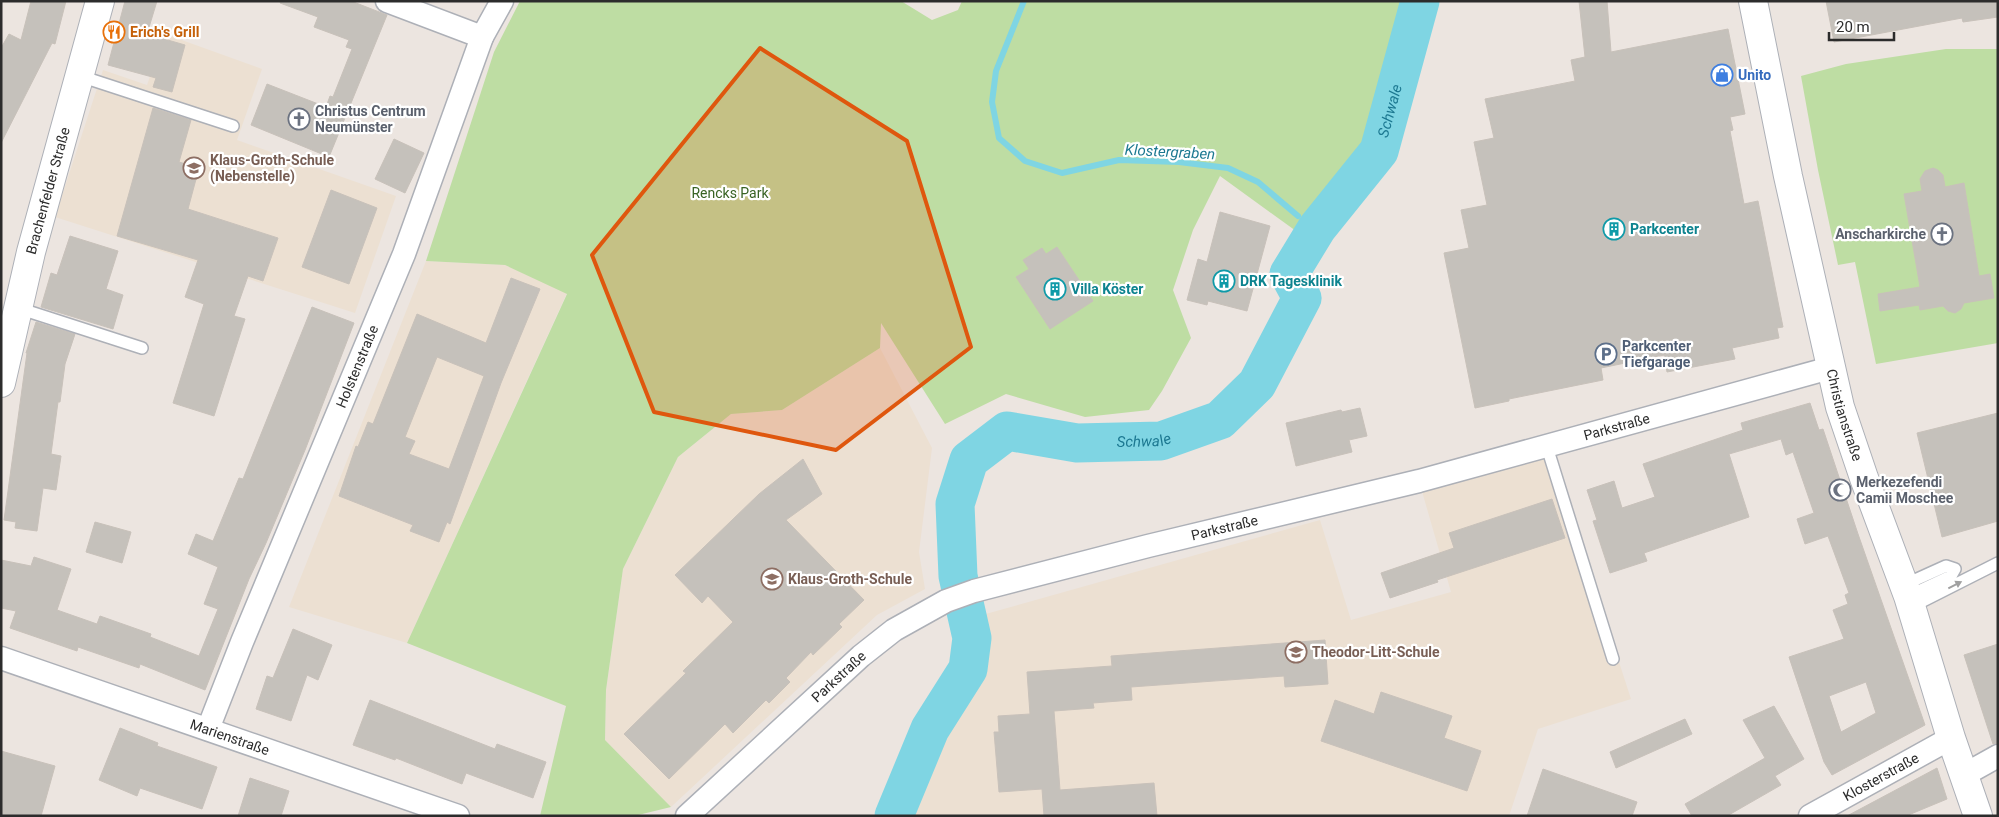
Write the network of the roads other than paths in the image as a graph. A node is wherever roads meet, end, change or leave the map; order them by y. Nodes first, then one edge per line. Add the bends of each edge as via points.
1 (100, 1) edge
2 (387, 1) edge
3 (502, 1) edge
4 (1753, 1) edge
5 (482, 37) junction
6 (80, 76) junction
7 (233, 126) dead end
8 (18, 308) junction
9 (142, 348) dead end
10 (1830, 368) junction
11 (1, 383) edge
12 (1547, 447) junction
13 (1998, 563) edge
14 (1908, 596) junction
15 (1, 658) edge
16 (1613, 660) dead end
17 (208, 729) junction
18 (1952, 738) junction
19 (1998, 756) edge
20 (1964, 775) junction
21 (458, 816) edge
22 (687, 816) edge
23 (1810, 816) edge
24 (1978, 816) edge

1 - 6 street, Brachenfelder Straße
2 - 5 street
3 - 5 street, Holstenstraße
4 - 10 street, Christianstraße
5 - 17 street, Holstenstraße via 404,254
6 - 7 lane
6 - 8 street, Brachenfelder Straße
8 - 9 lane
8 - 11 street, Brachenfelder Straße
10 - 12 street, Parkstraße
10 - 14 street, Christianstraße via 1864,478
12 - 16 lane
12 - 22 street, Parkstraße via 1157,543 946,601 894,630 861,656
14 -> 13 lane
14 - 18 street, Christianstraße
15 - 17 street, Marienstraße
17 - 21 street, Marienstraße
18 - 20 street, Christianstraße
18 - 23 street, Klosterstraße
19 - 20 street
20 - 24 street, Christianstraße

